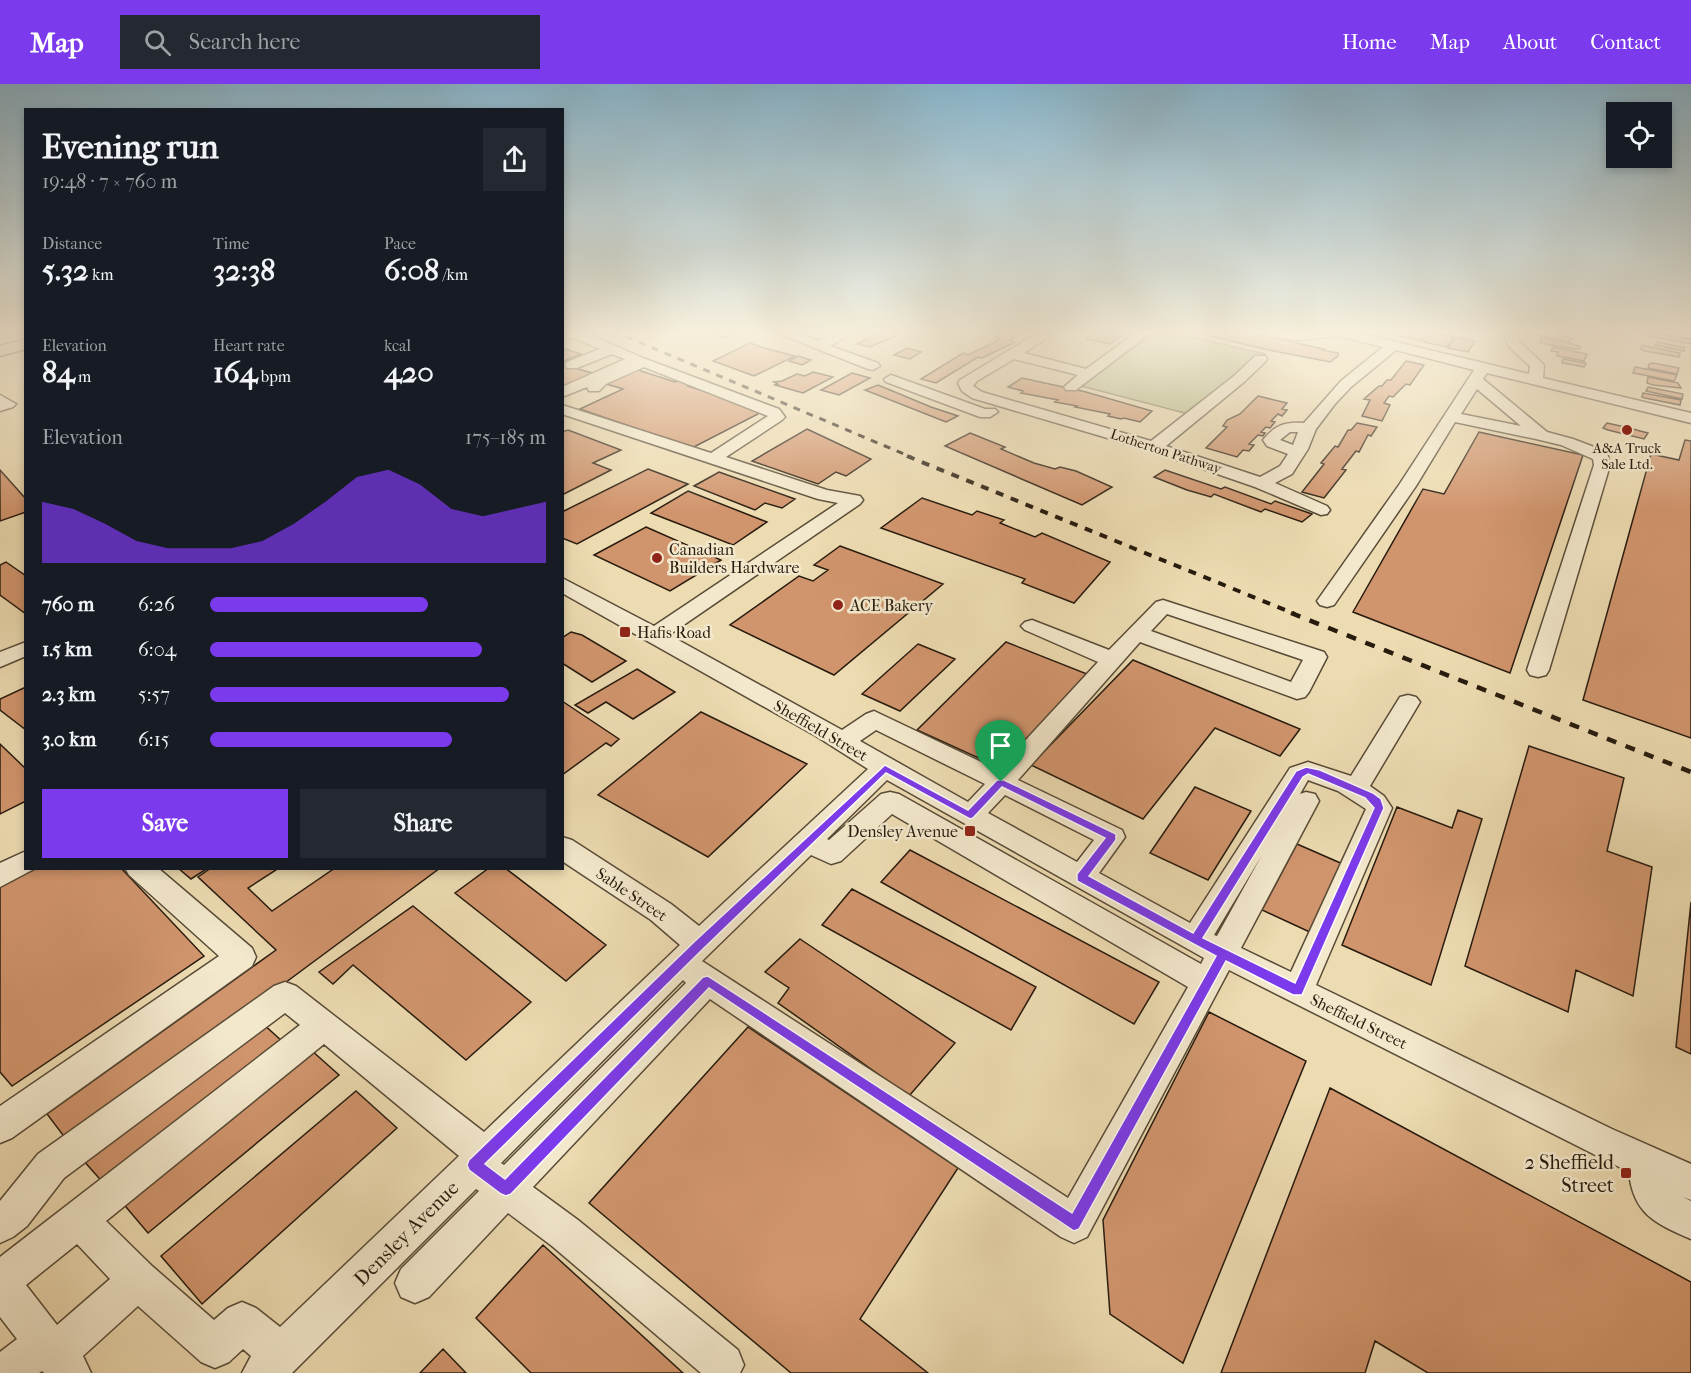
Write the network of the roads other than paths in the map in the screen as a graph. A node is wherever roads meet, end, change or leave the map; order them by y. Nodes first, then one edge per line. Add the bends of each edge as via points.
1 (720, 391) edge
2 (925, 391) edge
3 (951, 391) edge
4 (971, 391) edge
5 (1225, 391) edge
6 (1340, 391) edge
7 (1468, 391) edge
8 (1496, 391) edge
9 (1581, 391) edge
10 (941, 397) junction
11 (0, 399) edge
12 (1007, 404) junction
13 (0, 406) edge
14 (564, 410) edge
15 (1452, 417) junction
16 (1691, 418) edge
17 (1308, 429) junction
18 (1541, 435) junction
19 (1154, 447) junction
20 (1298, 452) junction
21 (713, 459) junction
22 (1261, 483) junction
23 (1321, 510) dead end
24 (564, 585) edge
25 (1327, 602) dead end
26 (1032, 626) dead end
27 (1136, 633) junction
28 (655, 635) junction
29 (24, 649) edge
30 (1111, 659) junction
31 (0, 660) edge
32 (1538, 670) dead end
33 (1408, 702) dead end
34 (843, 742) junction
35 (885, 768) junction
36 (1001, 782) junction
37 (1356, 789) junction
38 (1306, 801) dead end
39 (970, 816) junction
40 (808, 841) junction
41 (564, 848) edge
42 (24, 862) edge
43 (141, 870) edge
44 (0, 876) edge
45 (1081, 878) junction
46 (1201, 942) junction
47 (1166, 960) junction
48 (696, 963) junction
49 (1208, 983) junction
50 (1298, 991) junction
51 (324, 1025) junction
52 (0, 1126) edge
53 (480, 1160) junction
54 (1647, 1162) junction
55 (1691, 1182) edge
56 (506, 1189) junction
57 (78, 1219) junction
58 (1691, 1220) edge
59 (0, 1224) edge
60 (1, 1278) edge
61 (138, 1280) junction
62 (415, 1282) dead end
63 (56, 1356) edge
64 (273, 1364) edge
65 (723, 1365) dead end
66 (7, 1373) edge

1 - 21 street via 774,412 777,417
2 - 10 street
3 - 10 street
4 - 12 street, Lotherton Pathway
5 - 19 street
6 - 17 street
7 - 15 street
8 - 18 street
9 - 16 street
10 - 12 street via 985,414
11 - 13 street via 8,404
12 - 19 street, Lotherton Pathway
14 - 21 street
15 - 18 street
15 - 25 street
17 - 20 street
17 - 20 street via 1287,427 1271,440
18 - 32 street via 1590,450 1601,456 1602,465
19 - 22 street, Lotherton Pathway
20 - 22 street via 1286,470
21 - 28 street via 824,495 854,500
22 - 23 street, Lotherton Pathway
24 - 28 street, Sheffield Street
26 - 30 street
27 - 27 street via 1163,606 1316,657 1297,692
27 - 30 street
28 - 34 street, Sheffield Street
29 - 31 street
30 - 36 street
33 - 37 street
34 - 35 street, Sheffield Street
34 - 36 street via 874,719
35 - 39 street, Sheffield Street
35 - 40 street, Densley Avenue
36 - 39 street
36 - 45 street via 1112,837
37 - 46 street via 1317,772 1299,774
37 - 50 street via 1369,795 1379,808
38 - 46 street
39 - 45 street, Sheffield Street
40 - 47 street via 831,854 890,801
40 - 48 street, Densley Avenue
41 - 48 street, Sable Street via 661,912
42 - 44 street
43 - 52 street via 241,957
45 - 46 street, Sheffield Street
46 - 47 street
46 - 49 street
46 - 50 street, Sheffield Street
47 - 49 street
48 - 49 street, Sable Street via 1074,1224
48 - 53 street, Densley Avenue
48 - 56 street
50 - 54 street, Sheffield Street
51 - 53 street
51 - 57 street
51 - 59 street via 285,994 51,1166 14,1213
53 - 56 street
53 - 64 street, Densley Avenue
54 - 55 street, Sheffield Street
54 - 58 street via 1651,1193 1659,1204
56 - 62 street
56 - 65 street
57 - 60 street
57 - 61 street
60 - 63 street via 15,1305
61 - 63 street
61 - 64 street via 215,1348 242,1322
63 - 66 street

